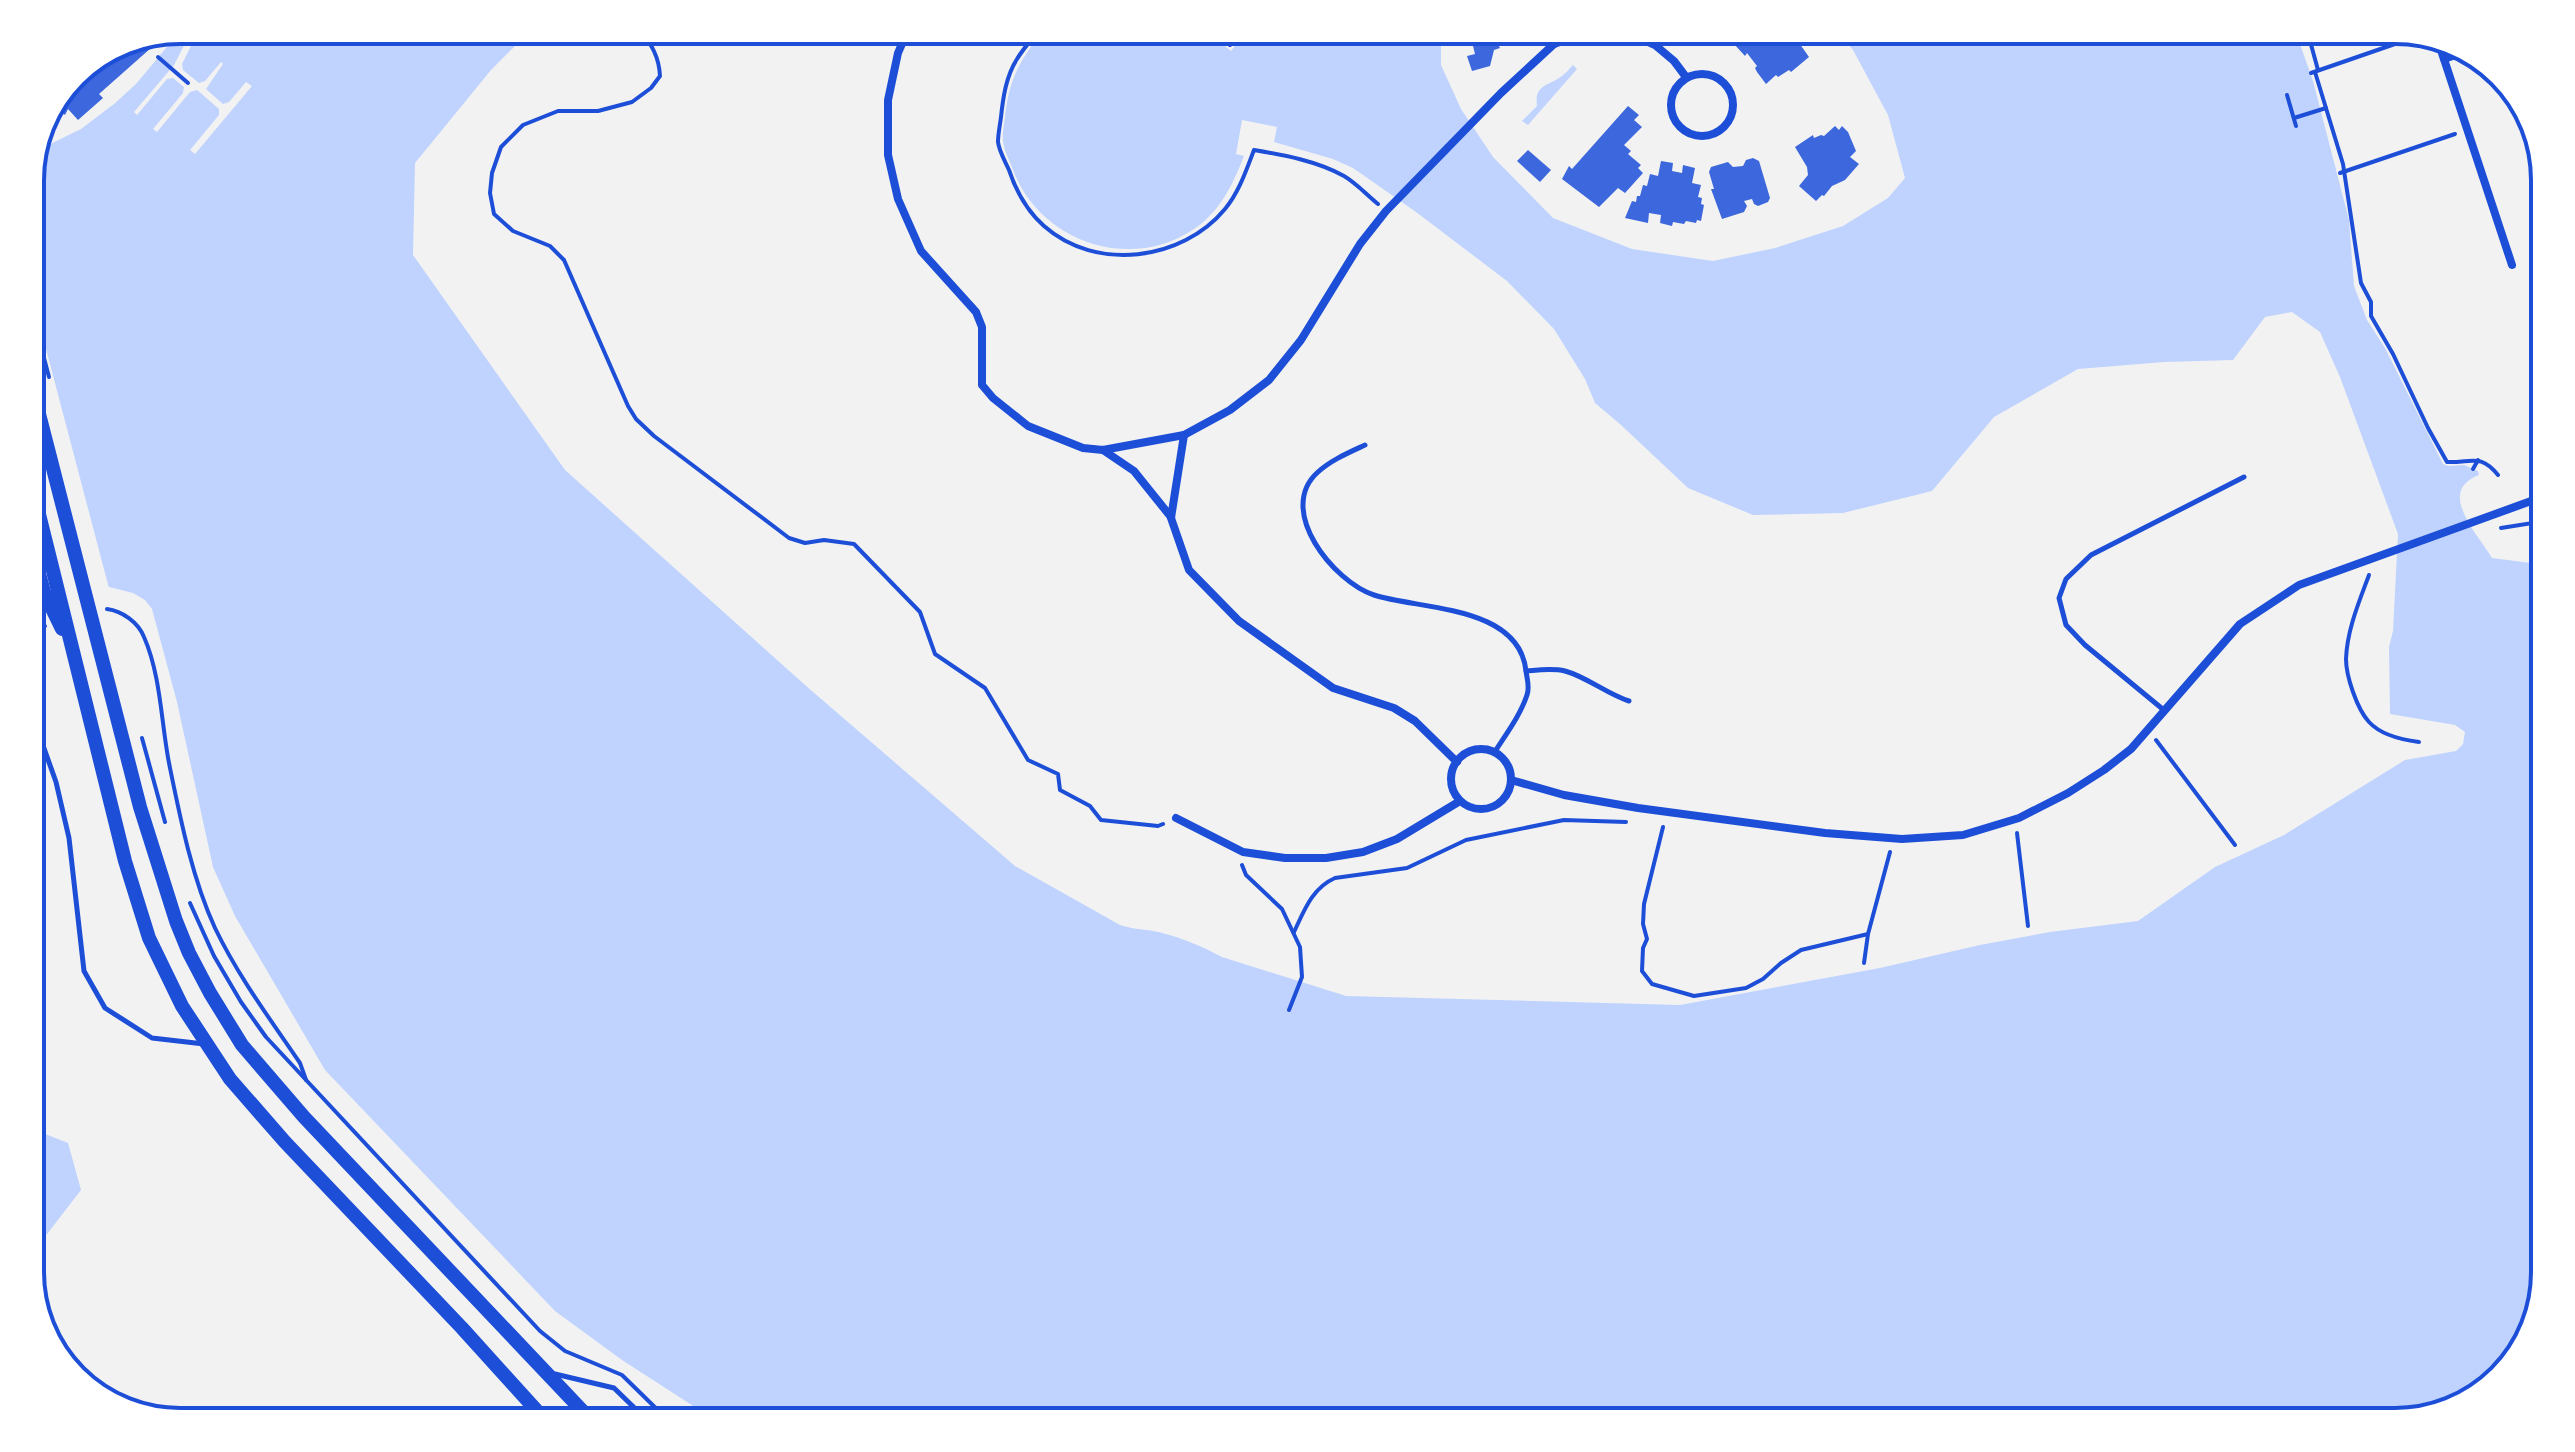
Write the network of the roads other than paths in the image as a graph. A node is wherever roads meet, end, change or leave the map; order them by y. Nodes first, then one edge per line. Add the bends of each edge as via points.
1 (902, 44) edge
2 (1554, 44) edge
3 (1653, 44) edge
4 (2442, 52) edge
5 (2452, 56) edge
6 (2444, 59) junction
7 (1686, 77) junction
8 (2512, 265) dead end
9 (44, 434) edge
10 (1184, 435) junction
11 (1365, 445) dead end
12 (1103, 450) junction
13 (2244, 477) dead end
14 (2531, 501) edge
15 (1171, 518) junction
16 (44, 533) edge
17 (44, 592) edge
18 (75, 654) junction
19 (1526, 671) junction
20 (1629, 701) dead end
21 (2165, 711) junction
22 (44, 748) edge
23 (1494, 753) junction
24 (1457, 762) junction
25 (1511, 780) junction
26 (1460, 801) junction
27 (1176, 818) road end
28 (205, 1044) junction
29 (546, 1372) junction
30 (532, 1408) edge
31 (580, 1408) edge
32 (635, 1408) edge

1 - 12 street via 888,100 888,155 898,199 921,251 976,312 982,327 982,385 1028,426 1083,448
2 - 10 street via 1386,211 1276,372 1230,410
3 - 7 street
4 - 6 street
5 - 6 street
6 - 8 street
7 - 7 street via 1672,93 1676,123 1692,135 1722,129 1733,112 1730,91 1716,76
9 - 29 main road via 158,868 189,953 242,1045
10 - 12 street
10 - 15 street
11 - 19 lane via 1316,473 1307,488 1306,524 1314,546 1341,576 1372,595 1480,618 1512,638
12 - 15 street via 1134,471
13 - 21 lane via 2091,555 2066,579 2059,598 2066,625
14 - 21 street via 2299,585 2240,624
15 - 24 street via 1189,570 1239,621 1333,688 1394,708 1415,721
16 - 18 main road
17 - 18 main road
18 - 28 main road via 149,938
19 - 20 lane via 1567,671
19 - 23 lane via 1529,691
21 - 25 street via 2131,749 2068,793 2019,818 1963,835 1902,839 1825,833 1608,803
22 - 28 lane via 69,838 84,971 105,1008 152,1038
23 - 24 street via 1470,752
23 - 25 street via 1507,764
24 - 26 street via 1451,778
25 - 26 street via 1497,805 1478,809
26 - 27 street via 1397,839 1326,858 1243,852
28 - 30 main road via 285,1142
29 - 31 main road
29 - 32 lane via 614,1388

